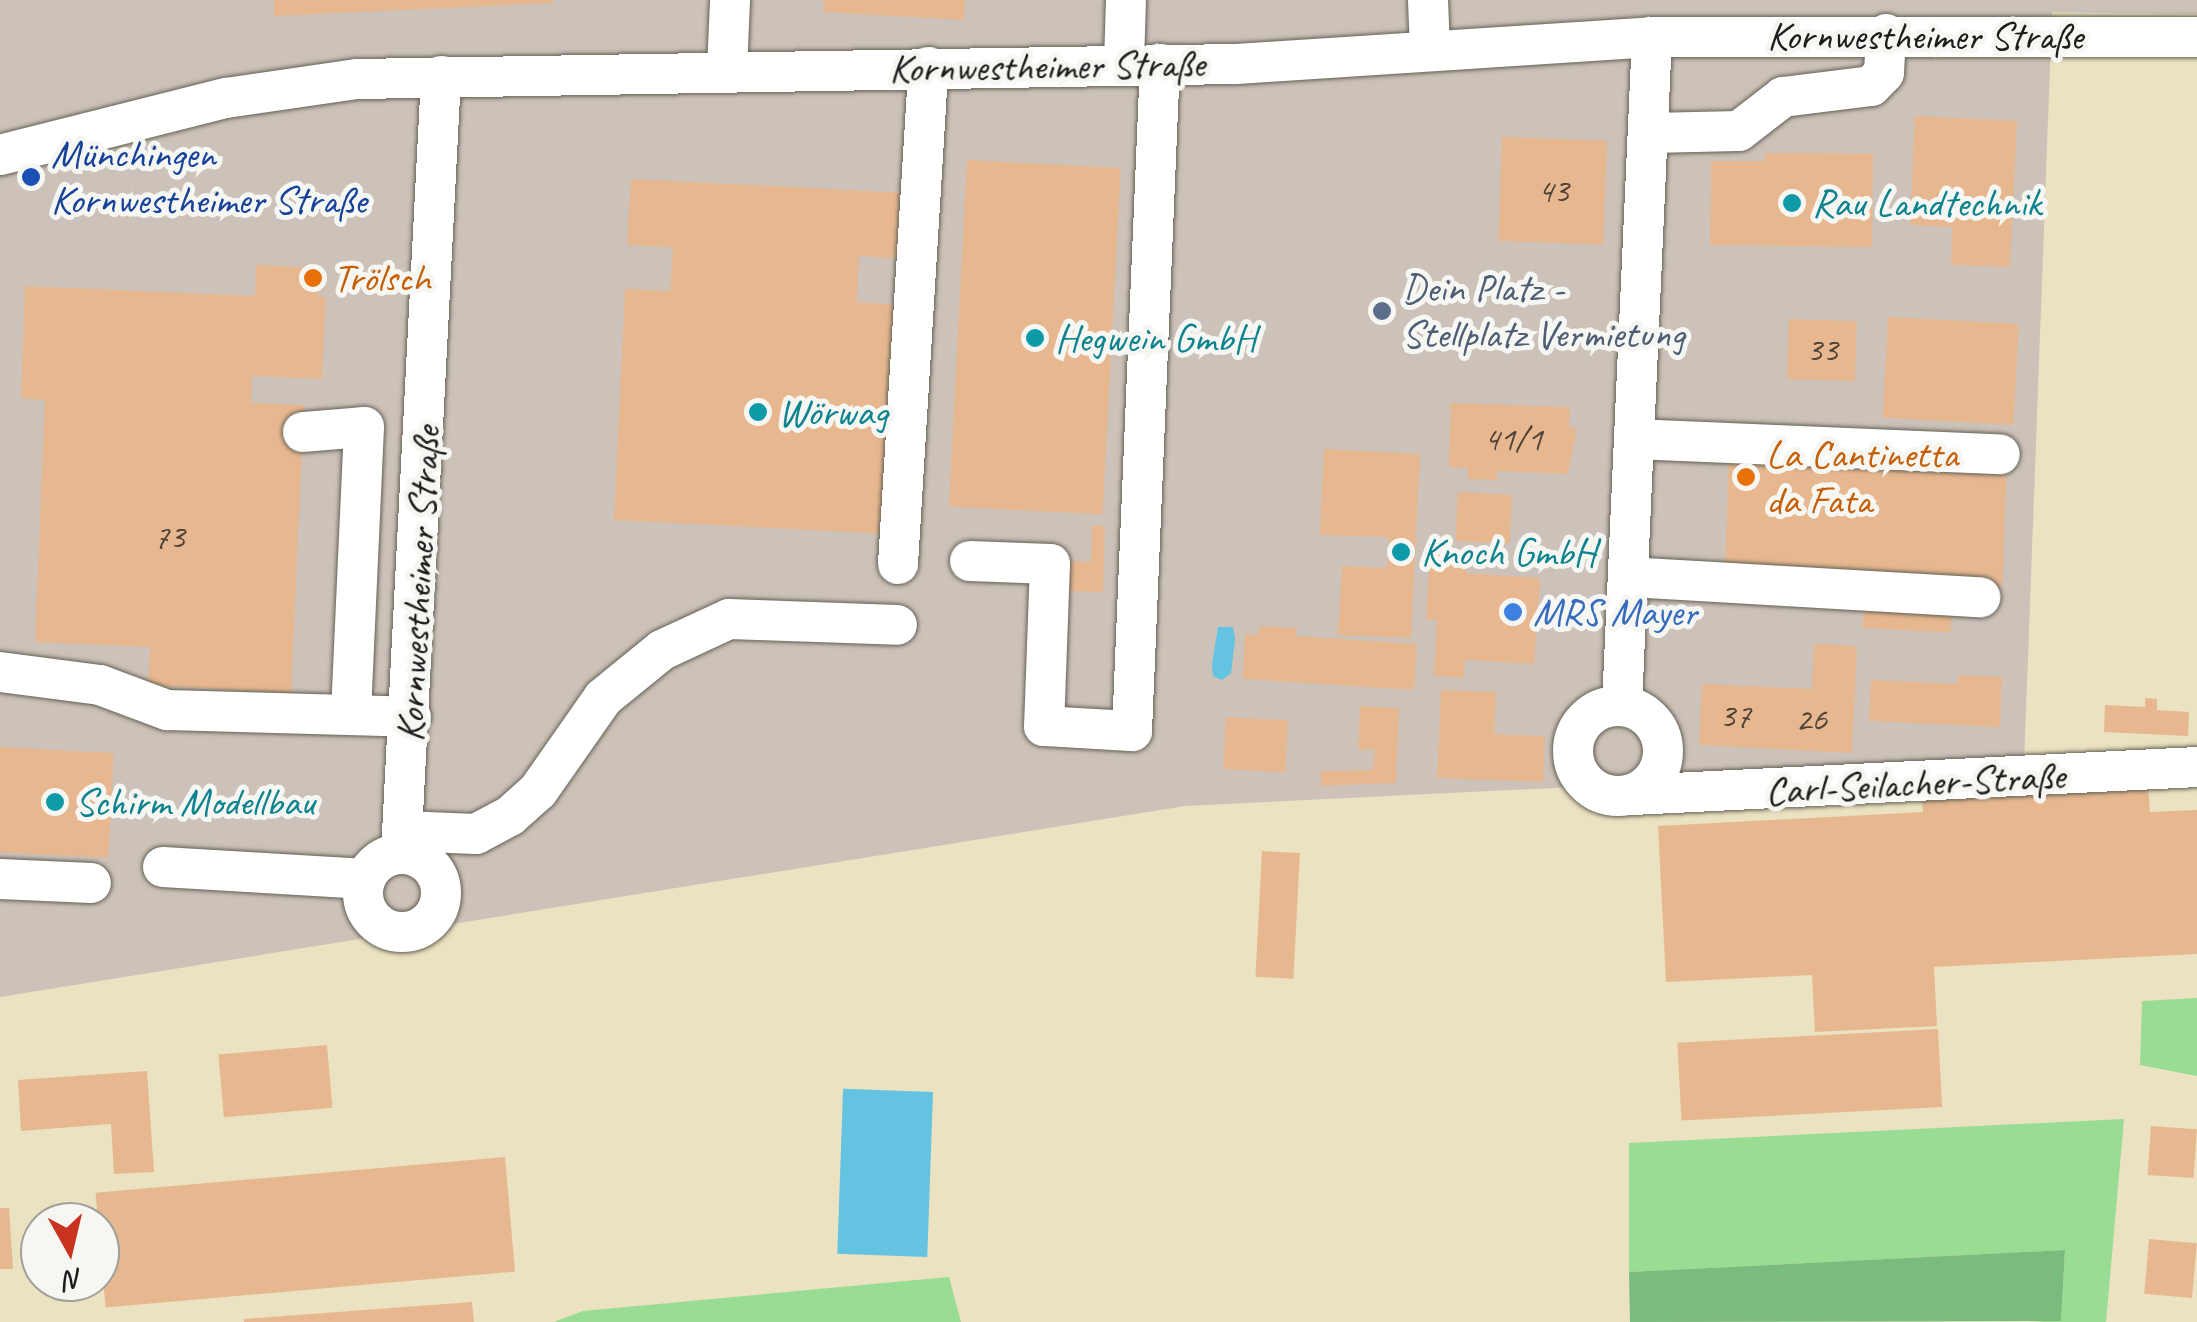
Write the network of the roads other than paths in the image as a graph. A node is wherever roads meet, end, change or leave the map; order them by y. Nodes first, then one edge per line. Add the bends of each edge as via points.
1 (730, 0) edge
2 (1126, 0) edge
3 (1428, 0) edge
4 (1886, 34) junction
5 (2197, 36) edge
6 (1652, 38) junction
7 (1430, 48) junction
8 (1142, 64) junction
9 (928, 66) junction
10 (727, 70) junction
11 (442, 76) junction
12 (1650, 133) junction
13 (0, 155) edge
14 (303, 432) dead end
15 (1635, 438) junction
16 (2000, 454) dead end
17 (970, 561) dead end
18 (898, 564) dead end
19 (1628, 577) junction
20 (1980, 597) dead end
21 (897, 625) dead end
22 (0, 672) edge
23 (1622, 705) junction
24 (351, 715) junction
25 (411, 717) junction
26 (2197, 767) edge
27 (1633, 795) junction
28 (402, 842) junction
29 (163, 867) dead end
30 (366, 878) junction
31 (0, 879) edge
32 (90, 883) dead end

1 - 10 street
2 - 8 street
3 - 7 street
4 - 5 street, Kornwestheimer Straße
4 - 6 street, Kornwestheimer Straße
4 - 12 street via 1884,73 1872,86 1783,97 1739,131
6 - 7 street, Kornwestheimer Straße
6 - 12 street
7 - 8 street, Kornwestheimer Straße
8 - 9 street, Kornwestheimer Straße
8 - 17 street via 1132,731 1044,726 1050,564
9 - 10 street, Kornwestheimer Straße
9 - 18 street
10 - 11 street, Kornwestheimer Straße
11 - 13 street, Kornwestheimer Straße via 272,90
11 - 25 street, Kornwestheimer Straße
12 - 15 street
14 - 24 street via 364,427
15 - 16 street
15 - 19 street
19 - 20 street
19 - 23 street
21 - 28 street via 729,618 662,650 604,698 538,791 510,816 476,834
22 - 24 street via 100,686 167,710
23 - 27 street via 1649,718 1664,744 1653,782
23 - 27 street via 1585,718 1572,756 1591,789 1610,797
24 - 25 street
25 - 28 street, Kornwestheimer Straße
26 - 27 street, Carl-Seilacher-Straße
28 - 30 street
28 - 30 street via 433,867 441,883 434,917 420,928 389,930 364,905
29 - 30 street
31 - 32 street

